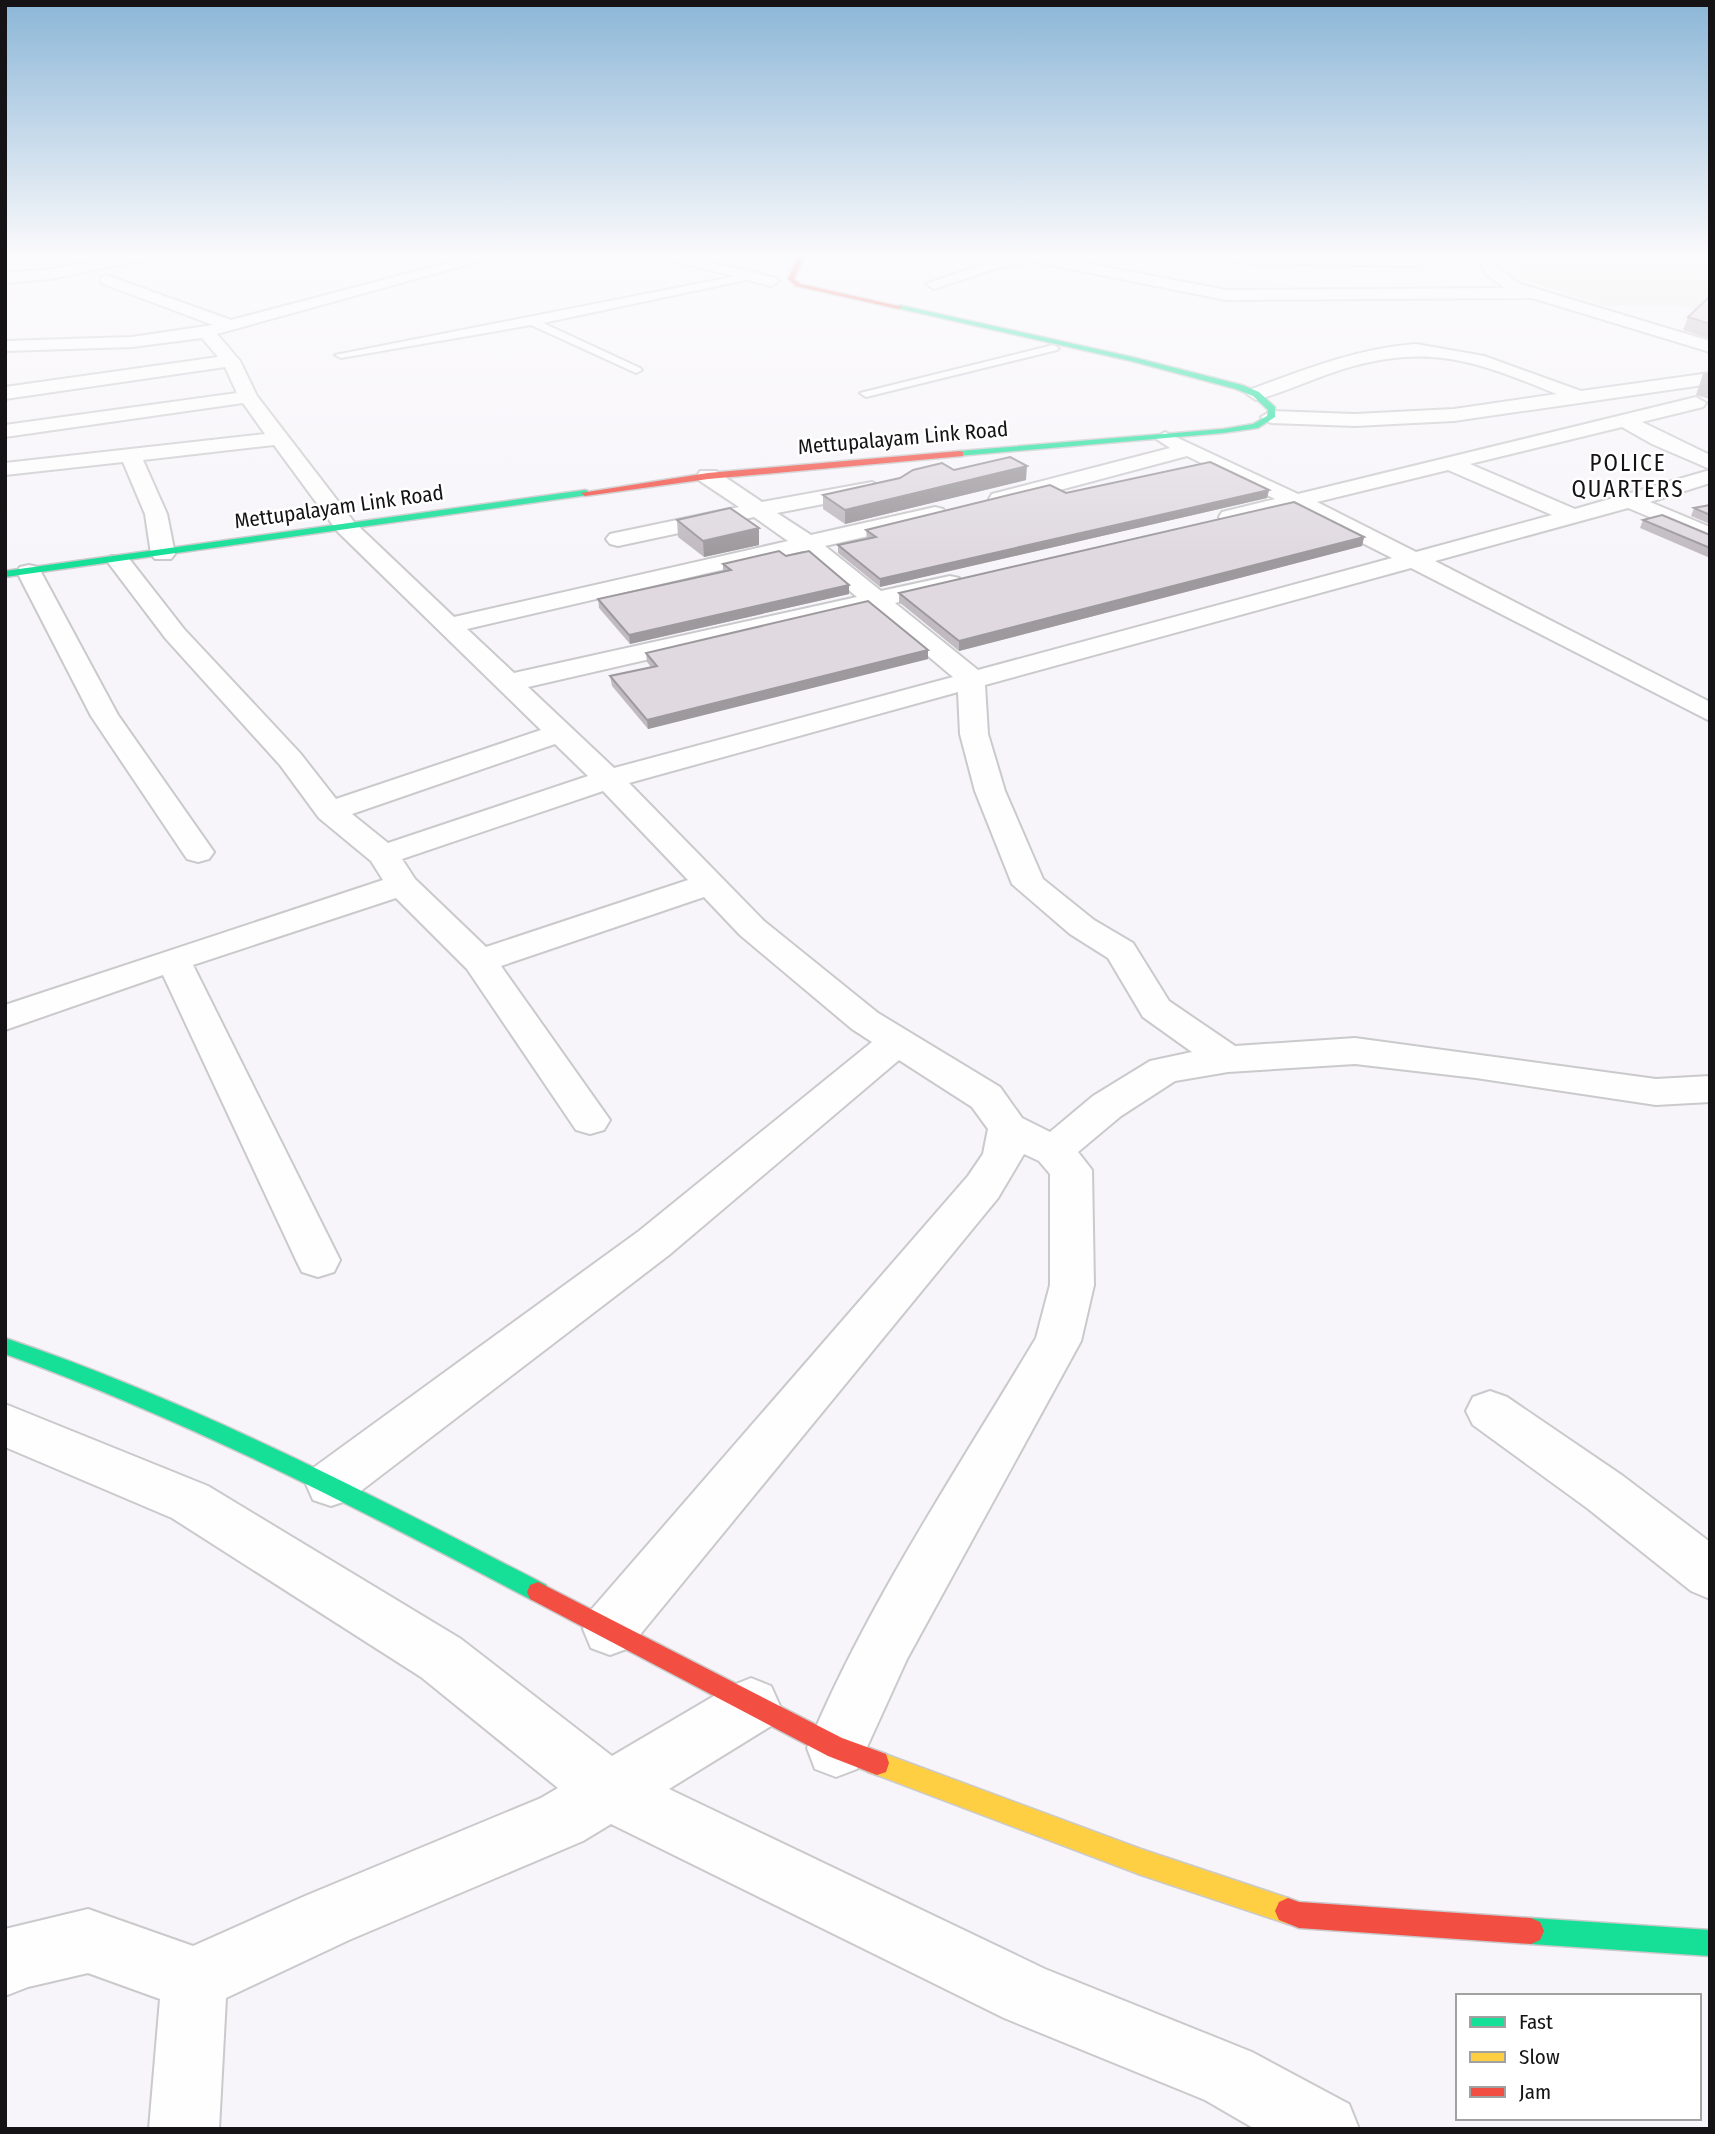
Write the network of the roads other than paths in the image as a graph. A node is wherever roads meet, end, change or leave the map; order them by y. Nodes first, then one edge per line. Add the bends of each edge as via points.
1 (226, 356) edge
2 (605, 356) edge
3 (1022, 356) edge
4 (1085, 356) edge
5 (1115, 356) edge
6 (1389, 356) edge
7 (1445, 356) edge
8 (231, 361) junction
9 (636, 370) dead end
10 (1710, 378) edge
11 (1653, 387) junction
12 (5, 393) edge
13 (866, 393) dead end
14 (1256, 394) junction
15 (248, 397) junction
16 (1581, 398) junction
17 (1703, 405) edge
18 (1271, 417) junction
19 (1356, 420) junction
20 (1626, 421) junction
21 (5, 431) edge
22 (1160, 436) junction
23 (1394, 436) dead end
24 (280, 438) junction
25 (1418, 447) dead end
26 (1187, 450) junction
27 (130, 454) junction
28 (1710, 463) edge
29 (1452, 465) junction
30 (5, 469) edge
31 (708, 476) junction
32 (1710, 476) edge
33 (899, 483) edge
34 (1296, 501) junction
35 (1630, 501) junction
36 (977, 504) edge
37 (757, 509) junction
38 (951, 510) edge
39 (1573, 516) junction
40 (1214, 521) edge
41 (346, 527) junction
42 (1710, 534) edge
43 (618, 539) dead end
44 (807, 543) junction
45 (163, 554) junction
46 (1410, 559) junction
47 (119, 561) junction
48 (17, 573) edge
49 (971, 578) edge
50 (876, 601) junction
51 (447, 626) junction
52 (971, 678) junction
53 (508, 683) junction
54 (1710, 713) edge
55 (558, 734) junction
56 (608, 779) junction
57 (330, 811) junction
58 (198, 852) dead end
59 (383, 855) junction
60 (710, 884) junction
61 (402, 885) junction
62 (173, 960) junction
63 (480, 961) junction
64 (5, 1018) edge
65 (897, 1041) junction
66 (1228, 1059) junction
67 (1710, 1089) edge
68 (590, 1119) dead end
69 (1008, 1128) junction
70 (1053, 1151) junction
71 (318, 1260) dead end
72 (5, 1346) edge
73 (1490, 1411) dead end
74 (5, 1425) edge
75 (331, 1484) junction
76 (1710, 1574) edge
77 (610, 1629) junction
78 (751, 1706) junction
79 (836, 1748) junction
80 (610, 1792) junction
81 (1710, 1943) edge
82 (5, 1964) edge
83 (194, 1979) junction
84 (184, 2129) edge
85 (1324, 2129) edge

1 - 8 street
2 - 9 lane
3 - 13 lane
4 - 22 street via 1203,388 1217,406
5 - 14 street
6 - 14 street
7 - 16 street via 1503,369
8 - 12 street
8 - 15 street
10 - 11 street
11 - 16 street
11 - 17 street
14 - 18 street via 1272,409
15 - 21 street
15 - 24 street
16 - 19 street via 1454,415
17 - 20 street
18 - 19 street
18 - 22 street, Mettupalayam Link Road via 1255,426
19 - 23 street
20 - 28 street
20 - 29 street
22 - 26 street
22 - 31 street, Mettupalayam Link Road
24 - 27 street
24 - 41 street
25 - 29 street
26 - 34 street
26 - 36 street
27 - 30 street
27 - 45 street via 156,506
29 - 34 street
29 - 39 street
31 - 37 street
31 - 41 street, Mettupalayam Link Road
32 - 35 street
33 - 37 street
34 - 40 street
34 - 46 street
35 - 39 street
35 - 42 street
37 - 43 street
37 - 44 street
38 - 44 street
39 - 46 street
41 - 45 street, Mettupalayam Link Road
41 - 51 street
44 - 50 street
44 - 51 street
45 - 47 street, Mettupalayam Link Road
46 - 52 street
46 - 54 street
47 - 48 street, Mettupalayam Link Road
47 - 57 street via 175,634 290,758
48 - 58 street via 104,716
49 - 50 street
50 - 52 street
50 - 53 street
51 - 53 street
52 - 56 street
52 - 66 street via 974,734 990,791 1029,884 1082,927 1121,951 1156,1009
53 - 55 street
55 - 56 street
55 - 57 street
56 - 59 street
56 - 60 street
57 - 59 street
59 - 61 street
60 - 63 street
60 - 65 street via 791,962
61 - 62 street
61 - 63 street
62 - 64 street
62 - 71 street
63 - 68 street
65 - 69 street via 986,1097
65 - 75 street via 654,1243
66 - 67 street via 1356,1051 1656,1093
66 - 70 street via 1164,1070 1107,1106
69 - 70 street
69 - 77 street via 1003,1156 984,1187
70 - 79 street via 1071,1170 1073,1217 1072,1284 1058,1341 887,1640
72 - 75 street via 149,1401
73 - 76 street
74 - 80 street via 190,1502 441,1658
75 - 77 street
77 - 78 street
78 - 79 street
78 - 80 street
79 - 81 street via 1299,1915
80 - 83 street via 562,1820
80 - 85 street via 1027,1995 1228,2076
82 - 83 street via 13,1958 88,1941
83 - 84 street

